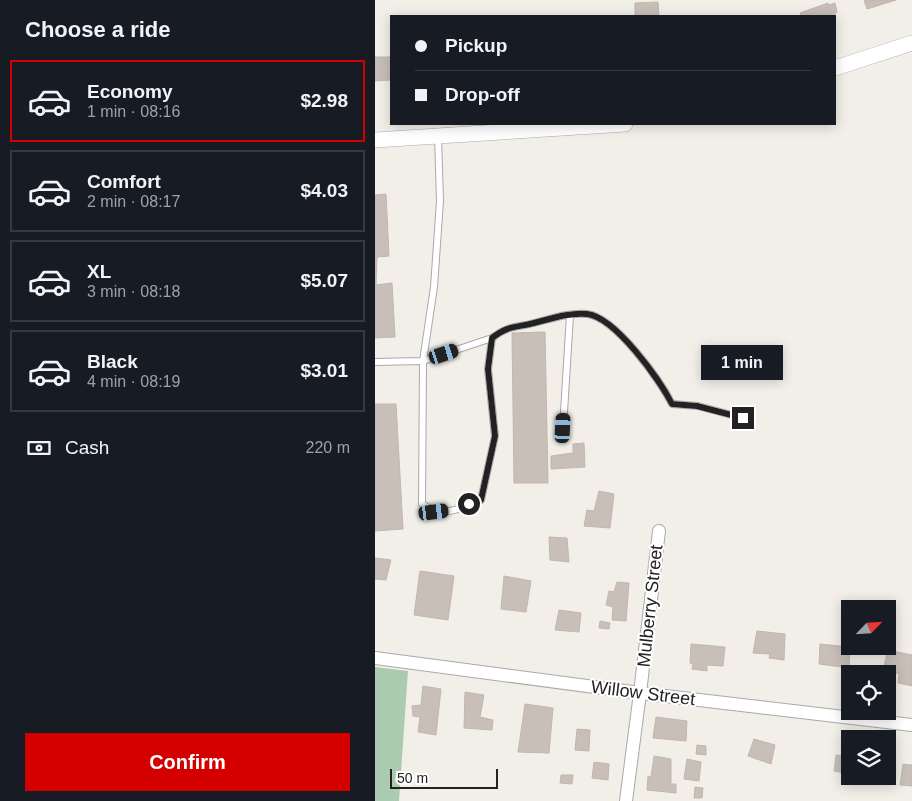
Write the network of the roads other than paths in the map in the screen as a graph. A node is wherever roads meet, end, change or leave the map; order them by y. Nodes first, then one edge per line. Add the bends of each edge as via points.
1 (912, 43) edge
2 (836, 68) edge
3 (609, 125) edge
4 (438, 136) junction
5 (375, 140) edge
6 (570, 316) junction
7 (492, 338) junction
8 (423, 361) junction
9 (375, 362) edge
10 (743, 418) dead end
11 (563, 428) dead end
12 (659, 531) dead end
13 (375, 658) edge
14 (641, 694) junction
15 (912, 724) edge
16 (625, 801) edge

1 - 2 street
3 - 4 street
4 - 5 street
4 - 8 lane via 441,201 434,287
6 - 7 lane via 506,328
6 - 10 lane via 588,314 612,328 641,357 672,404 697,406
6 - 11 lane
7 - 8 lane
7 - 8 lane via 488,369 495,436 481,500 458,509 434,512 422,504
8 - 9 lane
12 - 14 street, Mulberry Street
13 - 14 street, Willow Street
14 - 15 street, Willow Street
14 - 16 street, Mulberry Street

